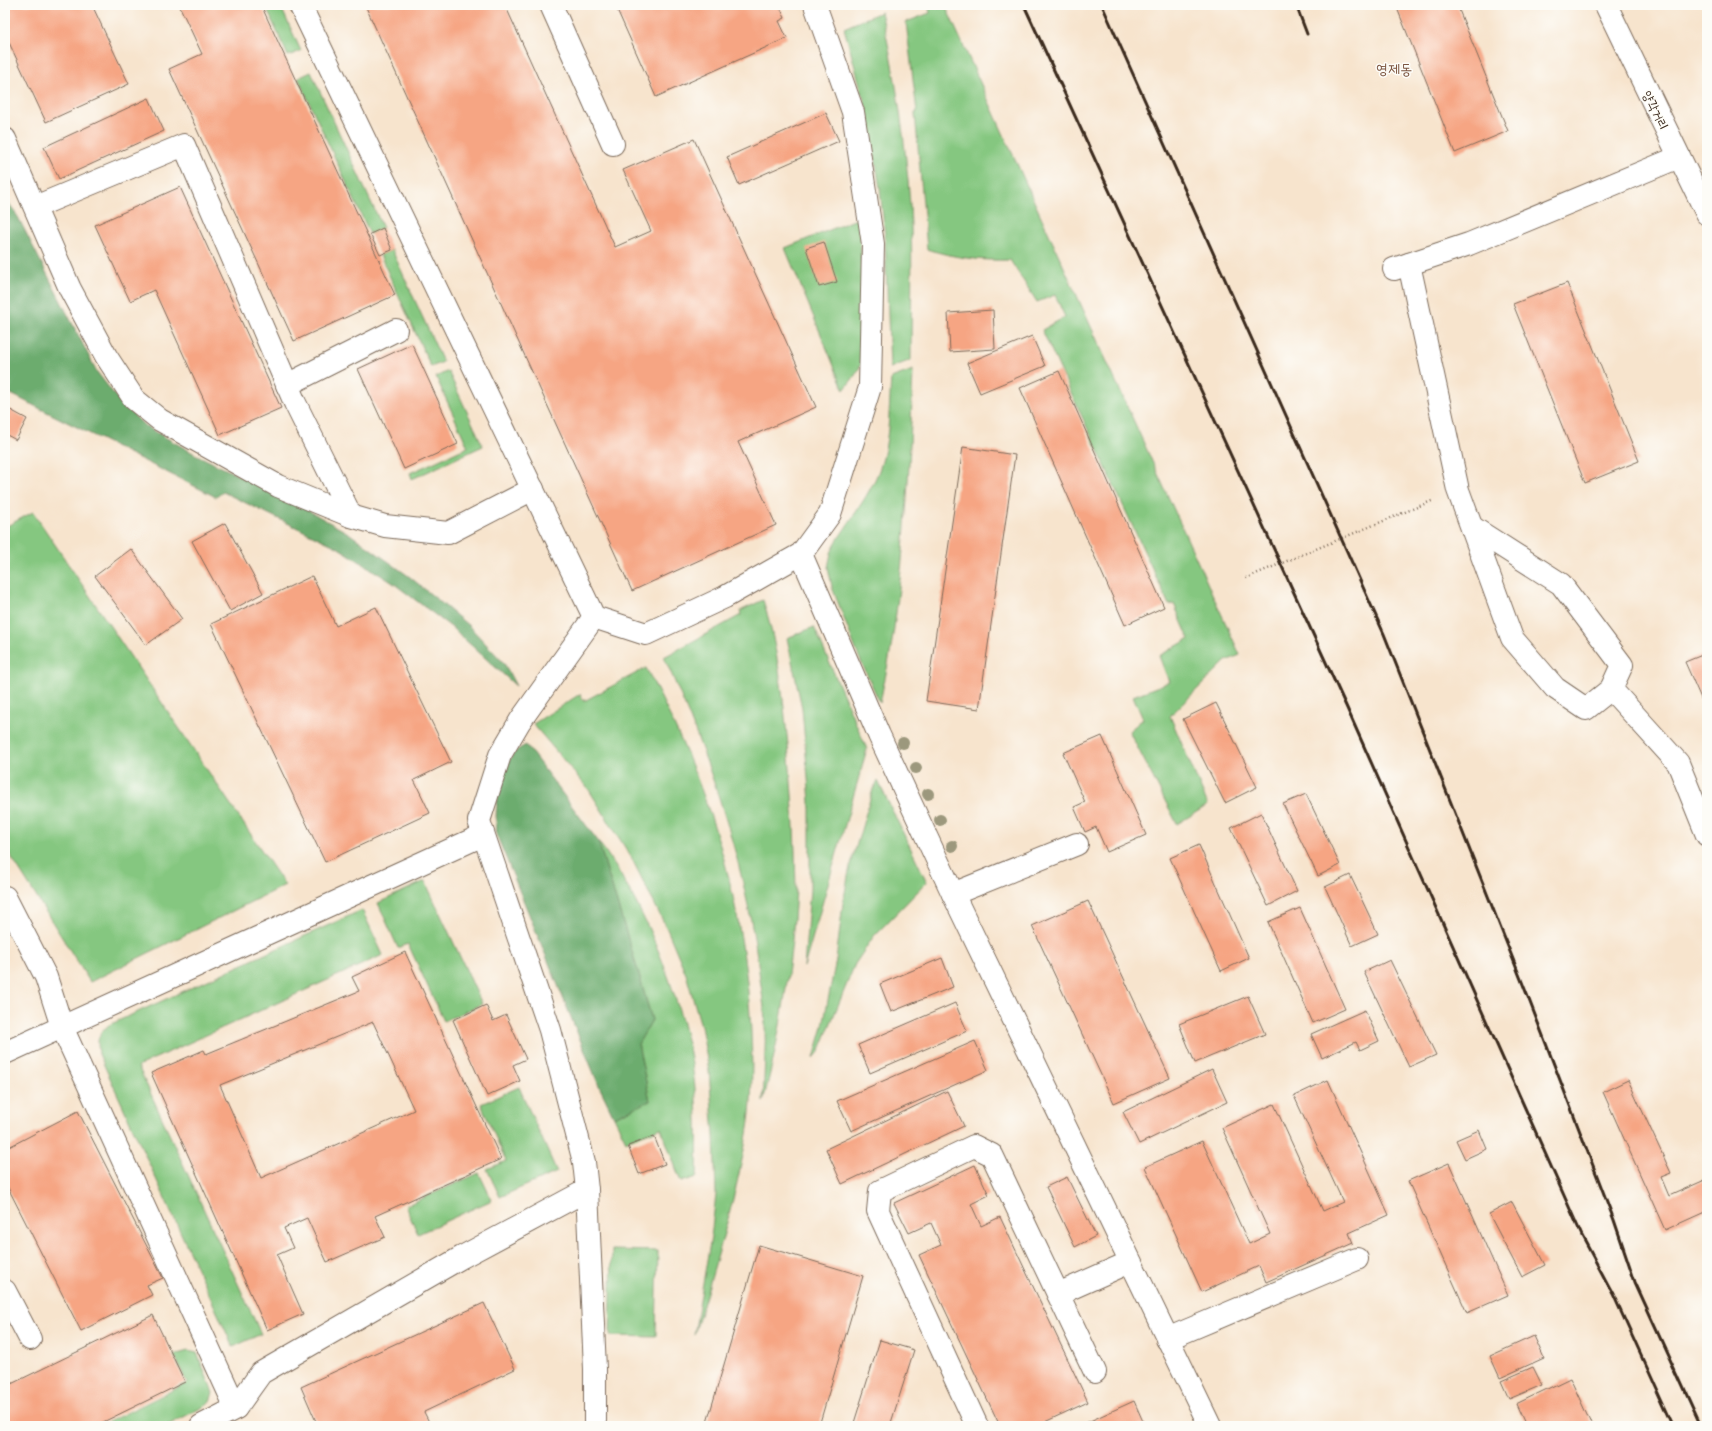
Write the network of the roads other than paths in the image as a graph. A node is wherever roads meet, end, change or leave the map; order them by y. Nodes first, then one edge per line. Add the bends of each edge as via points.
1 (300, 5) edge
2 (551, 5) edge
3 (815, 5) edge
4 (1606, 5) edge
5 (6, 141) edge
6 (613, 144) dead end
7 (1679, 158) junction
8 (35, 208) junction
9 (1707, 214) edge
10 (396, 330) dead end
11 (287, 385) junction
12 (533, 490) junction
13 (352, 516) junction
14 (1472, 526) junction
15 (801, 554) junction
16 (594, 617) junction
17 (1611, 689) junction
18 (483, 834) junction
19 (1707, 835) edge
20 (1077, 844) dead end
21 (953, 894) junction
22 (5, 897) edge
23 (62, 1027) junction
24 (5, 1053) edge
25 (587, 1190) junction
26 (1357, 1259) dead end
27 (1130, 1262) junction
28 (5, 1291) edge
29 (1058, 1294) junction
30 (30, 1339) dead end
31 (1167, 1339) junction
32 (1094, 1372) dead end
33 (236, 1408) junction
34 (201, 1426) edge
35 (595, 1426) edge
36 (976, 1426) edge
37 (1210, 1426) edge

1 - 12 main road
2 - 6 main road
3 - 15 main road via 853,112 874,244 870,388 830,514
4 - 7 main road, 양각거리
5 - 8 main road
7 - 9 main road, 양각거리
7 - 14 main road via 1469,244 1402,266 1458,490
8 - 11 main road via 184,145
8 - 13 main road via 70,289 106,356 134,400 160,420 278,486
10 - 11 main road
11 - 13 main road
12 - 13 main road via 448,533 385,526
12 - 16 main road
14 - 17 main road via 1561,584 1622,664
14 - 17 main road via 1512,638 1555,688 1586,709
15 - 16 main road via 725,597 646,634
15 - 21 main road via 879,735
16 - 18 main road via 520,721 500,754 479,821
17 - 19 main road via 1678,764
18 - 23 main road
18 - 25 main road via 550,1030 584,1162
20 - 21 main road
21 - 27 main road
22 - 23 main road via 46,977
23 - 24 main road
23 - 33 main road
25 - 33 main road via 462,1256 261,1373
25 - 35 main road
26 - 31 main road
27 - 29 main road
27 - 31 main road
28 - 30 main road
29 - 32 main road
29 - 36 main road via 992,1155 974,1146 880,1191 878,1211
31 - 37 main road
33 - 34 main road

